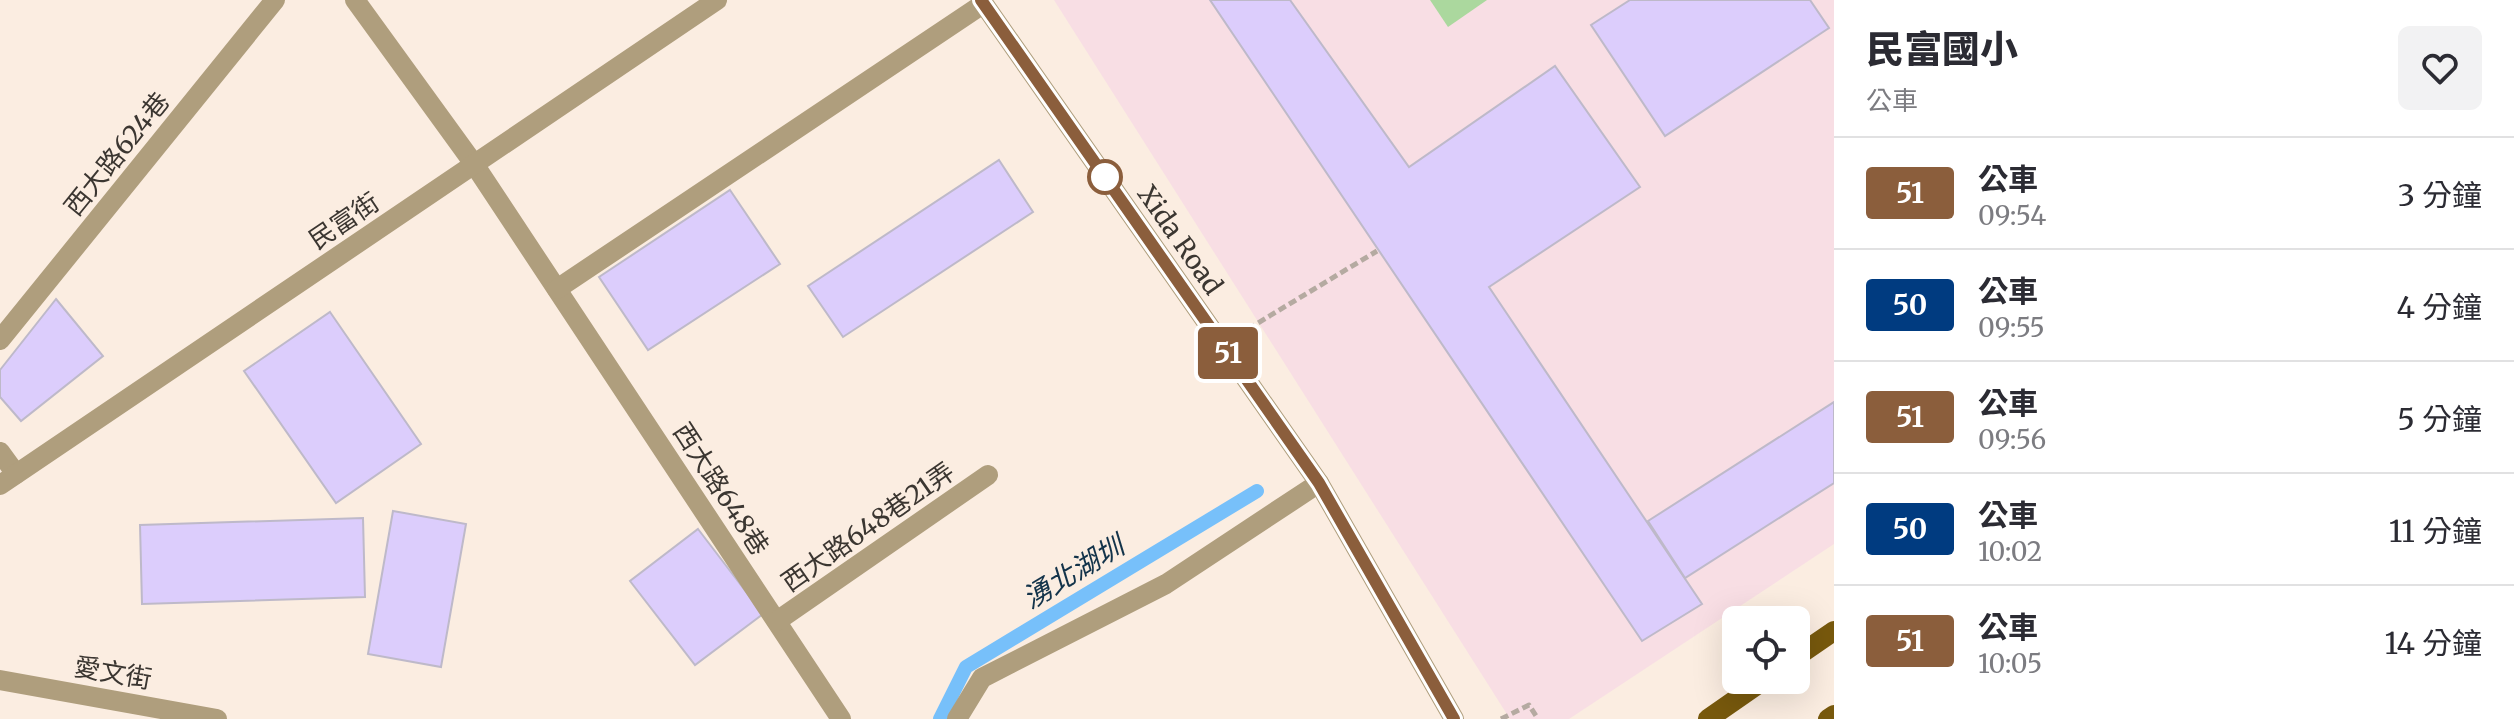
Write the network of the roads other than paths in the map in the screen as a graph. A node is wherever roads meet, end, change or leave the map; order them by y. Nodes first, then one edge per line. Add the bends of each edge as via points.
1 (275, 0) edge
2 (355, 0) edge
3 (717, 0) edge
4 (982, 2) edge
5 (474, 164) junction
6 (557, 289) junction
7 (0, 340) edge
8 (0, 452) edge
9 (988, 475) dead end
10 (8, 479) edge
11 (1319, 483) junction
12 (777, 621) junction
13 (1834, 631) edge
14 (1810, 647) edge
15 (0, 680) edge
16 (1744, 694) edge
17 (1834, 715) edge
18 (196, 717) edge
19 (217, 719) edge
20 (841, 719) edge
21 (957, 719) edge
22 (1454, 719) edge
23 (1708, 719) edge
24 (1828, 719) edge

1 - 7 street, 西大路624巷
2 - 5 street, 西大路648巷
3 - 5 street, 民富街
4 - 6 street
4 - 11 street, Xida Road
5 - 6 street, 西大路648巷
5 - 10 street, 民富街
6 - 12 street, 西大路648巷
8 - 10 street
9 - 12 street, 西大路648巷21弄
11 - 21 street via 1166,584 982,678
11 - 22 street, Xida Road
12 - 20 street, 西大路648巷
13 - 14 main road
15 - 18 street, 愛文街
16 - 23 main road
17 - 24 main road
18 - 19 street, 愛文街

